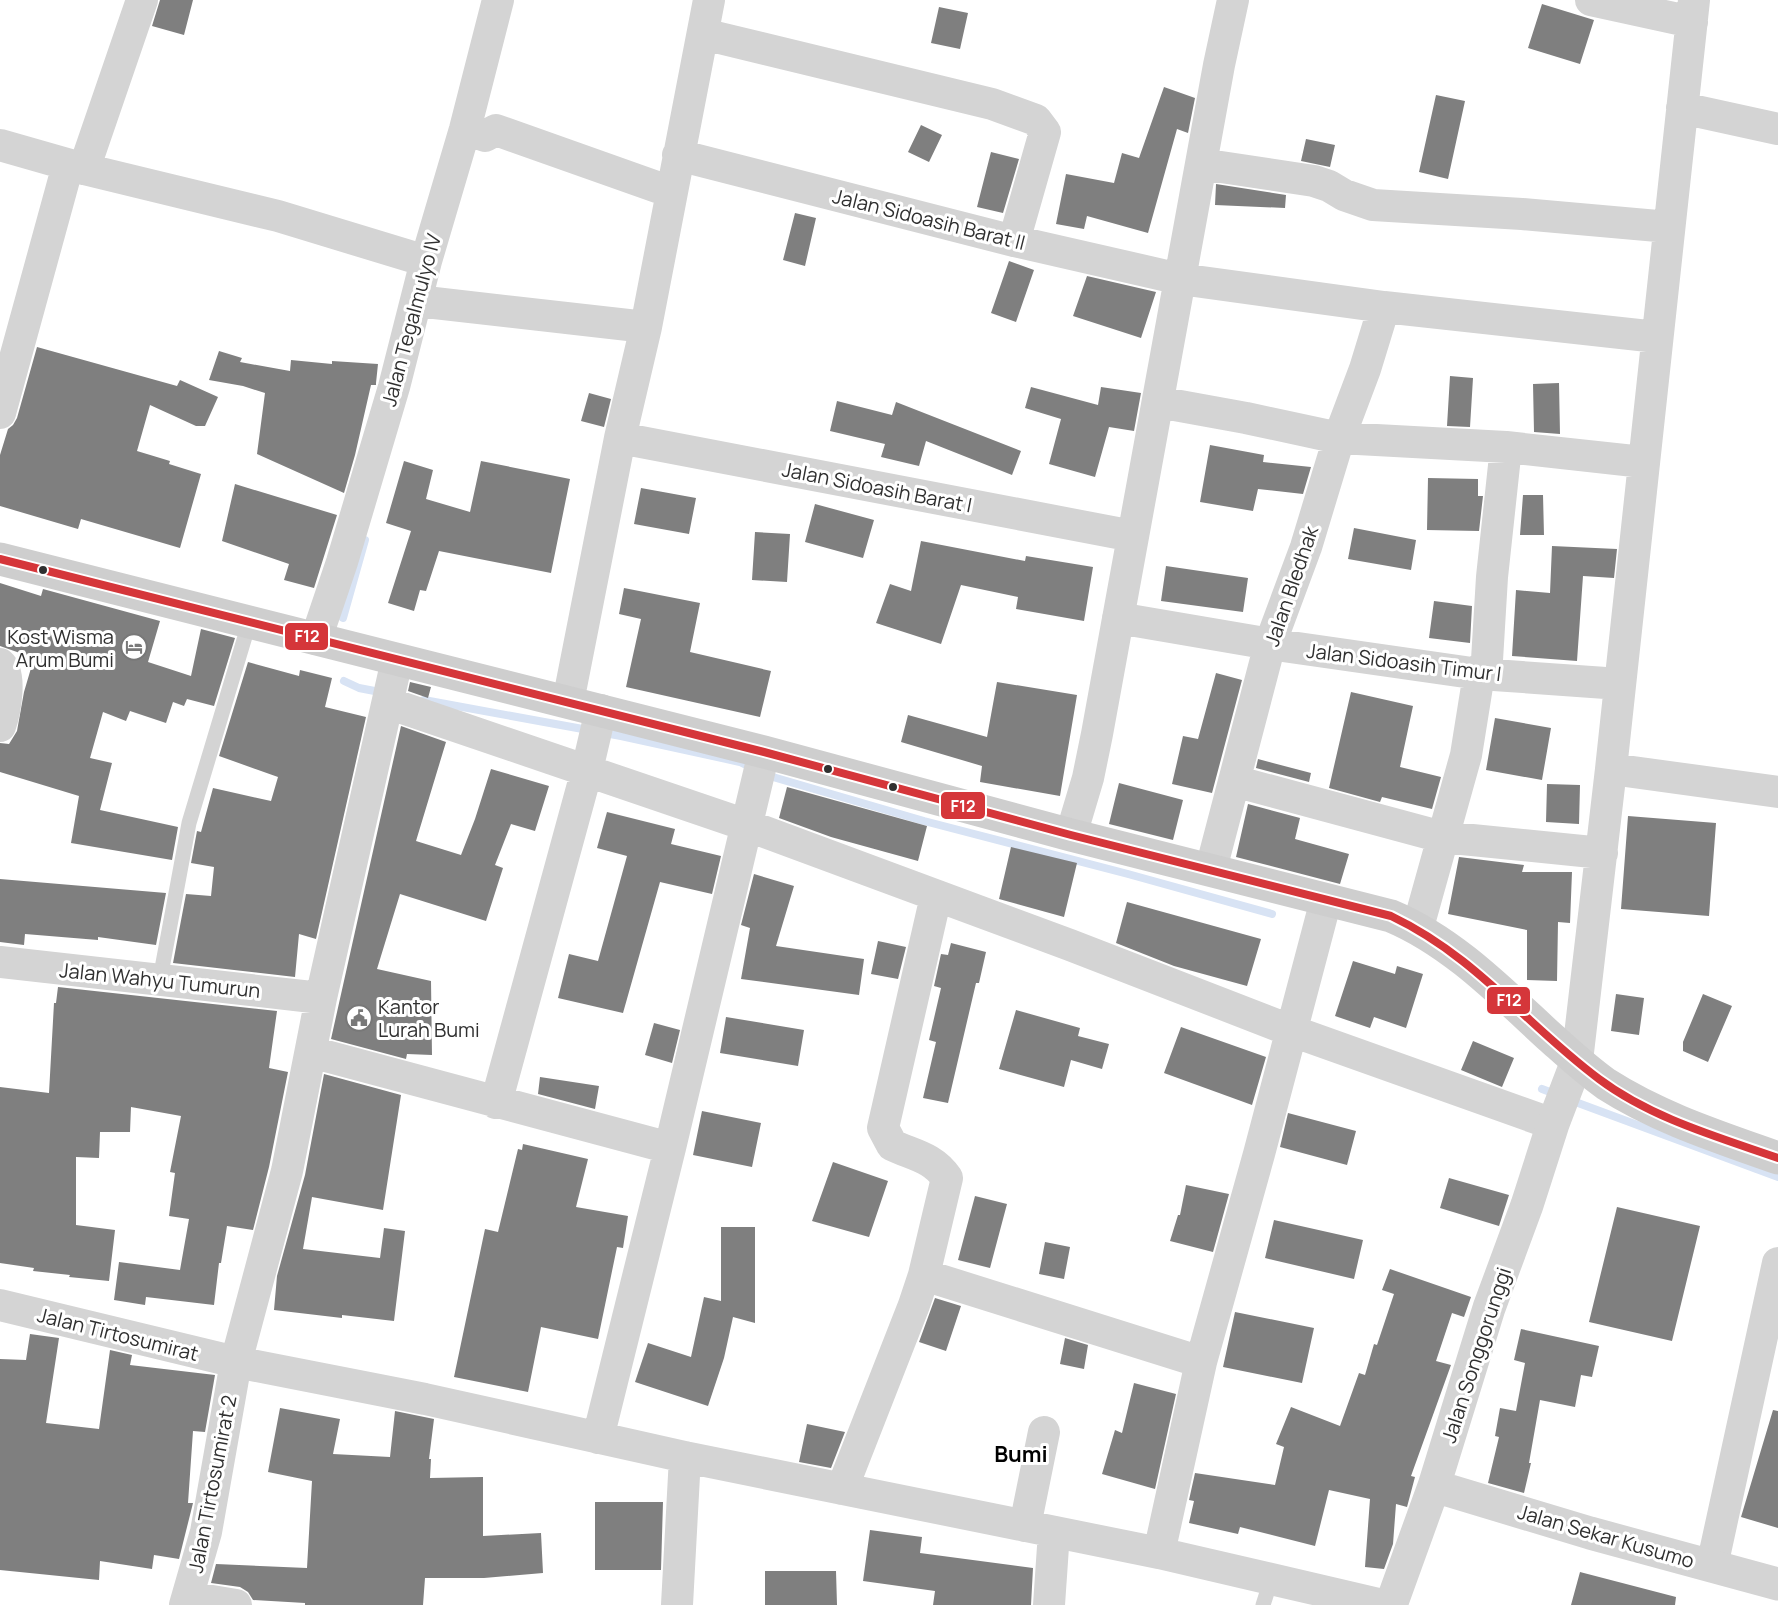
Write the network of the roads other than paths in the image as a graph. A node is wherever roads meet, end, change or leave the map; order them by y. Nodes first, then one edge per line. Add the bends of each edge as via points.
1 (142, 0) edge
2 (498, 0) edge
3 (709, 0) edge
4 (1233, 0) edge
5 (1591, 0) edge
6 (1693, 11) edge
7 (703, 34) junction
8 (1682, 108) junction
9 (1778, 129) edge
10 (474, 132) junction
11 (0, 145) edge
12 (678, 155) junction
13 (1201, 164) junction
14 (76, 167) junction
15 (671, 192) junction
16 (1669, 227) junction
17 (1014, 241) junction
18 (426, 261) junction
19 (1180, 279) junction
20 (427, 302) junction
21 (1384, 307) junction
22 (646, 327) junction
23 (1657, 338) junction
24 (1158, 402) junction
25 (0, 413) edge
26 (620, 438) junction
27 (1339, 438) junction
28 (1506, 447) junction
29 (1643, 462) junction
30 (1133, 536) junction
31 (0, 559) edge
32 (1118, 618) junction
33 (250, 621) junction
34 (316, 639) junction
35 (1270, 644) junction
36 (397, 660) junction
37 (0, 664) edge
38 (1479, 674) junction
39 (1620, 684) junction
40 (389, 697) junction
41 (568, 702) junction
42 (601, 710) junction
43 (0, 726) edge
44 (760, 769) junction
45 (1611, 769) junction
46 (587, 770) junction
47 (1234, 781) junction
48 (1778, 792) edge
49 (746, 825) junction
50 (1071, 835) junction
51 (1442, 837) junction
52 (1602, 853) junction
53 (1211, 869) junction
54 (936, 896) junction
55 (1326, 900) junction
56 (1418, 927) junction
57 (0, 962) edge
58 (160, 979) junction
59 (321, 998) junction
60 (1292, 1031) junction
61 (311, 1052) junction
62 (1564, 1094) junction
63 (496, 1103) junction
64 (670, 1148) junction
65 (1778, 1158) edge
66 (1778, 1263) edge
67 (924, 1275) junction
68 (0, 1305) edge
69 (236, 1362) junction
70 (1201, 1362) junction
71 (1044, 1432) dead end
72 (598, 1438) junction
73 (685, 1457) junction
74 (1434, 1486) junction
75 (842, 1489) junction
76 (1039, 1529) junction
77 (1159, 1553) junction
78 (1712, 1566) junction
79 (1778, 1584) edge
80 (1267, 1592) edge
81 (186, 1601) edge
82 (236, 1605) edge
83 (677, 1605) edge
84 (1049, 1605) edge
85 (1383, 1605) edge
86 (1391, 1605) edge

1 - 14 street
2 - 10 street, Jalan Tegalmulyo IV
3 - 7 street
4 - 13 street
5 - 6 street
6 - 8 street
7 - 12 street
7 - 17 street via 992,104 1036,120 1045,132
8 - 9 street
8 - 16 street
10 - 15 street via 496,130
10 - 18 street, Jalan Tegalmulyo IV
11 - 14 street
12 - 15 street
12 - 17 street, Jalan Sidoasih Barat II
13 - 16 street via 1314,181 1373,205
13 - 19 street
14 - 18 street via 278,216
14 - 25 street
15 - 22 street
16 - 23 street
17 - 19 street, Jalan Sidoasih Barat II
18 - 20 street, Jalan Tegalmulyo IV
19 - 21 street, Jalan Sidoasih Barat II
19 - 24 street
20 - 22 street
20 - 34 street, Jalan Tegalmulyo IV
21 - 23 street, Jalan Sidoasih Barat II
21 - 27 street, Jalan Bledhak
22 - 26 street
23 - 29 street
24 - 27 street
24 - 30 street
26 - 30 street, Jalan Sidoasih Barat I
26 - 41 street
27 - 28 street
27 - 35 street, Jalan Bledhak via 1306,547
28 - 29 street
28 - 38 street via 1487,660
29 - 39 street
30 - 32 street
31 - 33 main road
32 - 35 street, Jalan Sidoasih Timur I
32 - 50 street via 1088,777
33 - 34 main road
33 - 58 lane via 189,823
34 - 36 main road
35 - 38 street, Jalan Sidoasih Timur I
35 - 47 street, Jalan Bledhak
36 - 40 street, Jalan Tirtosumirat 2
36 - 41 main road
37 - 43 street via 8,678
38 - 39 street, Jalan Sidoasih Timur I
38 - 51 street via 1466,755
39 - 45 street
40 - 46 street
40 - 59 street, Jalan Tirtosumirat 2
41 - 42 main road
42 - 44 main road
42 - 46 street
44 - 49 street
44 - 50 main road
45 - 48 street
45 - 52 street
46 - 49 street
46 - 63 street
47 - 51 street
47 - 53 street, Jalan Bledhak
49 - 54 street
49 - 64 street
50 - 53 main road
51 - 52 street
51 - 56 street
52 - 62 street
53 - 55 main road
54 - 60 street
54 - 67 street via 883,1128 892,1145 927,1158 947,1178
55 - 56 main road
55 - 60 street
56 - 62 main road via 1499,990
57 - 58 street, Jalan Wahyu Tumurun
58 - 59 street, Jalan Wahyu Tumurun
59 - 61 street, Jalan Tirtosumirat 2
60 - 62 street
60 - 70 street
61 - 63 street
61 - 69 street, Jalan Tirtosumirat 2 via 287,1170
62 - 65 main road via 1606,1084 1677,1122
62 - 74 street, Jalan Songgorunggi
63 - 64 street
64 - 72 street
66 - 78 street
67 - 70 street
67 - 75 street
68 - 69 street, Jalan Tirtosumirat
69 - 72 street, Jalan Tirtosumirat
69 - 81 street, Jalan Tirtosumirat 2 via 206,1532
70 - 77 street
71 - 76 street
72 - 73 street, Jalan Tirtosumirat
73 - 75 street, Jalan Tirtosumirat
73 - 83 street
74 - 78 street, Jalan Sekar Kusumo
74 - 86 street, Jalan Songgorunggi
75 - 76 street, Jalan Tirtosumirat
76 - 77 street, Jalan Tirtosumirat
76 - 84 street
77 - 80 street, Jalan Tirtosumirat
78 - 79 street, Jalan Sekar Kusumo
80 - 85 street, Jalan Tirtosumirat
81 - 82 street

